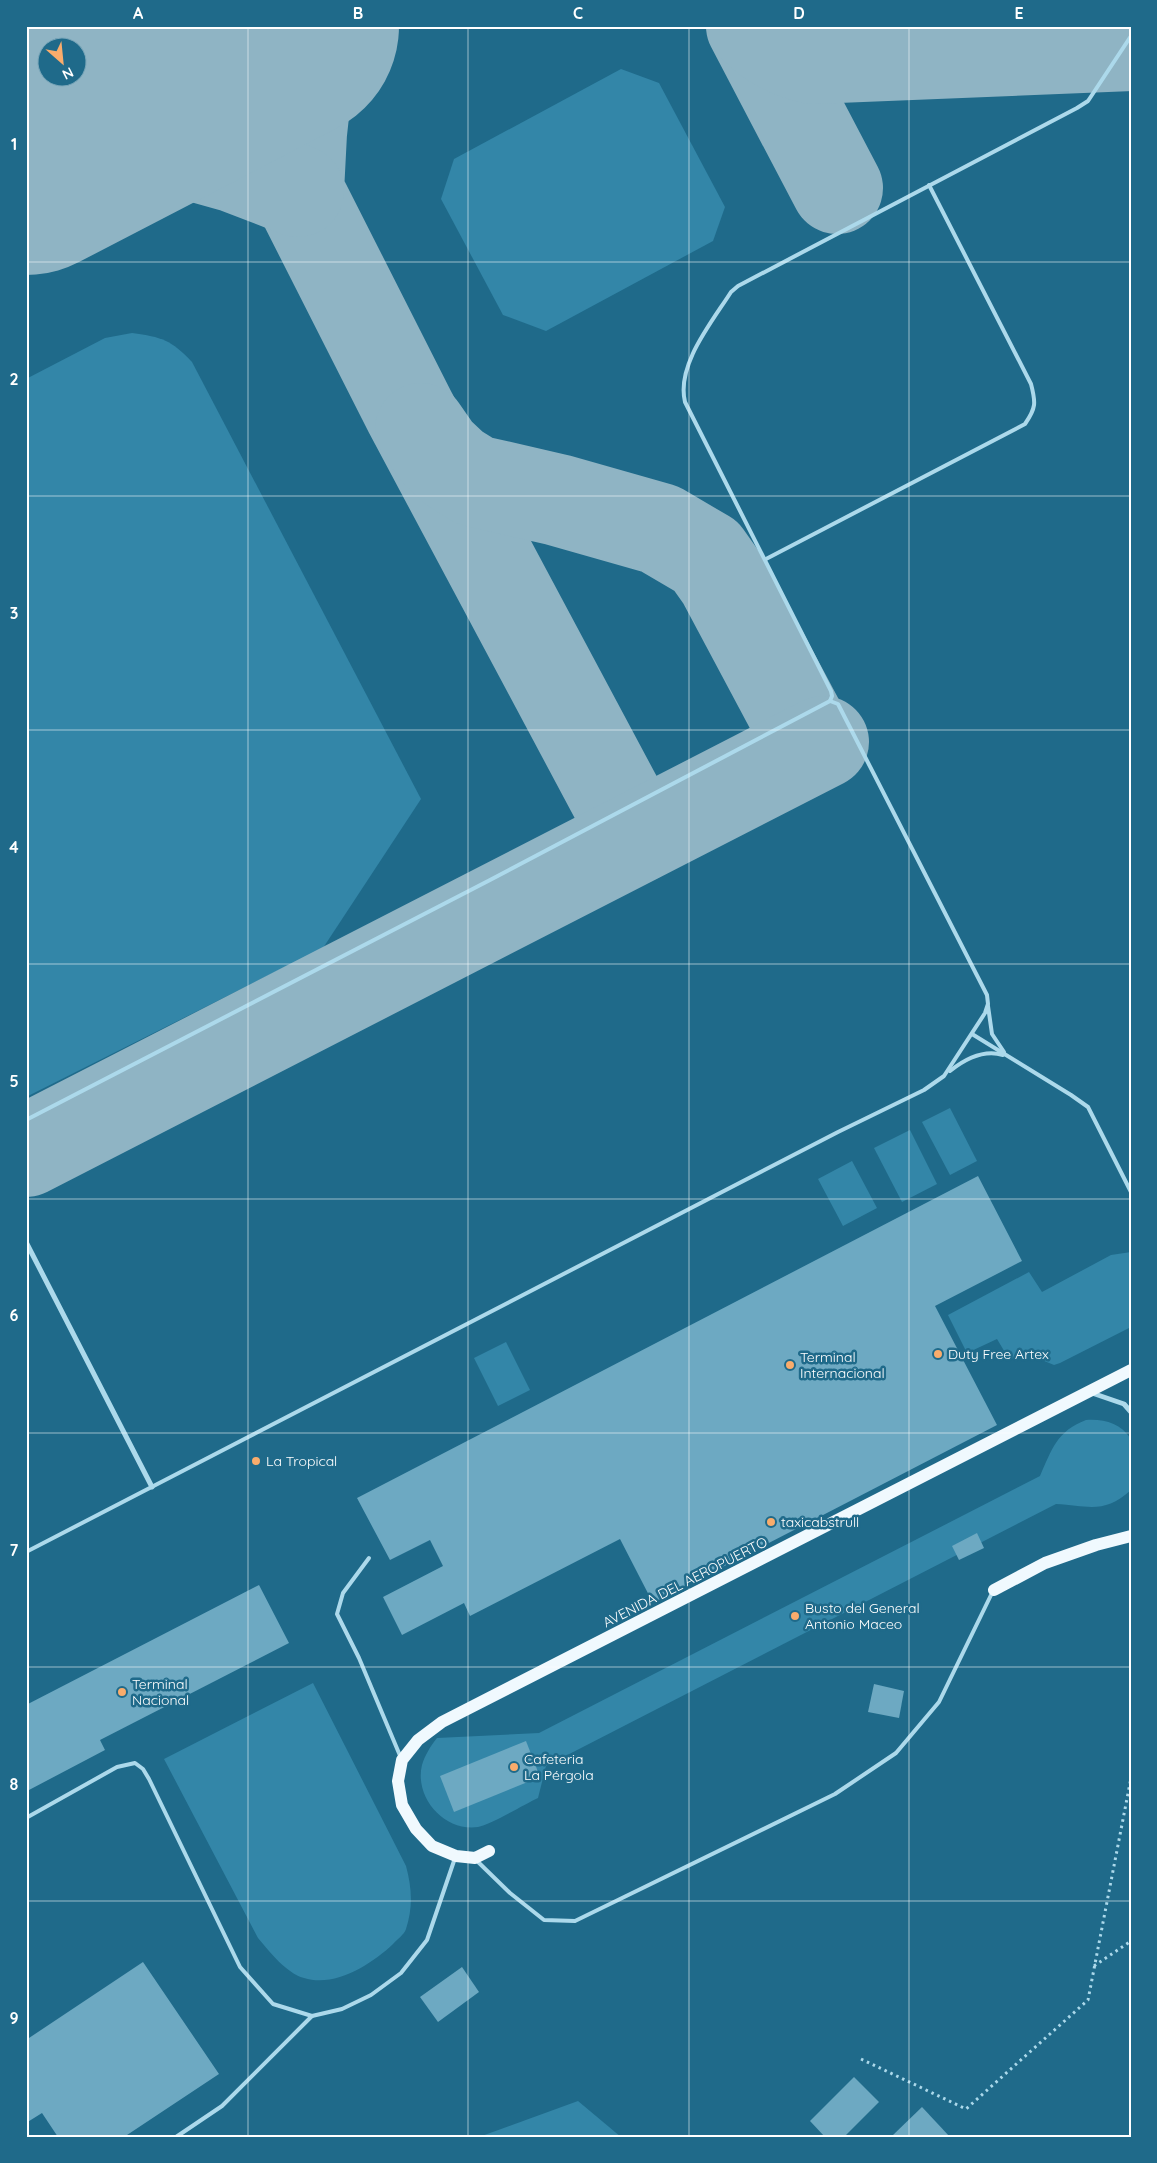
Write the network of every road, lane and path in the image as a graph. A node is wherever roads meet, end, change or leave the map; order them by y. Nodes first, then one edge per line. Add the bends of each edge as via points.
1 (1131, 36) edge
2 (929, 186) junction
3 (766, 559) junction
4 (830, 702) junction
5 (988, 1004) junction
6 (972, 1034) junction
7 (1008, 1056) junction
8 (944, 1076) junction
9 (26, 1120) edge
10 (1131, 1192) edge
11 (26, 1242) edge
12 (1131, 1370) edge
13 (1089, 1392) junction
14 (1131, 1412) edge
15 (152, 1487) junction
16 (1131, 1536) edge
17 (26, 1552) edge
18 (369, 1558) dead end
19 (994, 1590) joint
20 (402, 1760) junction
21 (1131, 1778) edge
22 (26, 1818) edge
23 (489, 1851) dead end
24 (456, 1856) junction
25 (475, 1858) junction
26 (1131, 1941) edge
27 (1094, 1967) junction
28 (312, 2016) junction
29 (861, 2059) dead end
30 (176, 2137) edge

1 - 2 lane via 1088,101
2 - 3 lane via 738,286 694,352 682,391 685,402
2 - 3 lane via 1031,384 1034,411 1025,424
3 - 4 lane via 831,691
4 - 5 lane via 838,704 983,986
4 - 9 lane
5 - 6 lane
5 - 7 lane via 992,1034
6 - 7 lane
6 - 8 lane
7 - 8 lane via 976,1055
7 - 10 lane via 1088,1107
8 - 15 lane via 924,1090
11 - 15 street
12 - 13 main road, AVENIDA DEL AEROPUERTO
13 - 14 street via 1124,1404
13 - 20 main road, AVENIDA DEL AEROPUERTO via 442,1722 418,1740
15 - 17 lane
16 - 19 main road via 1045,1563
18 - 20 lane via 343,1593 337,1614 360,1658
19 - 25 lane via 939,1702 896,1753 835,1794 575,1921 544,1920
20 - 24 main road via 398,1781 402,1805 416,1830 432,1846
21 - 27 path
22 - 28 lane via 117,1767 135,1763 149,1779 240,1966 273,2004
23 - 25 main road
24 - 25 main road
24 - 28 lane via 427,1940 400,1974 364,1999 342,2009
26 - 27 path
27 - 29 path via 1088,2000 966,2109
28 - 30 lane via 222,2106

